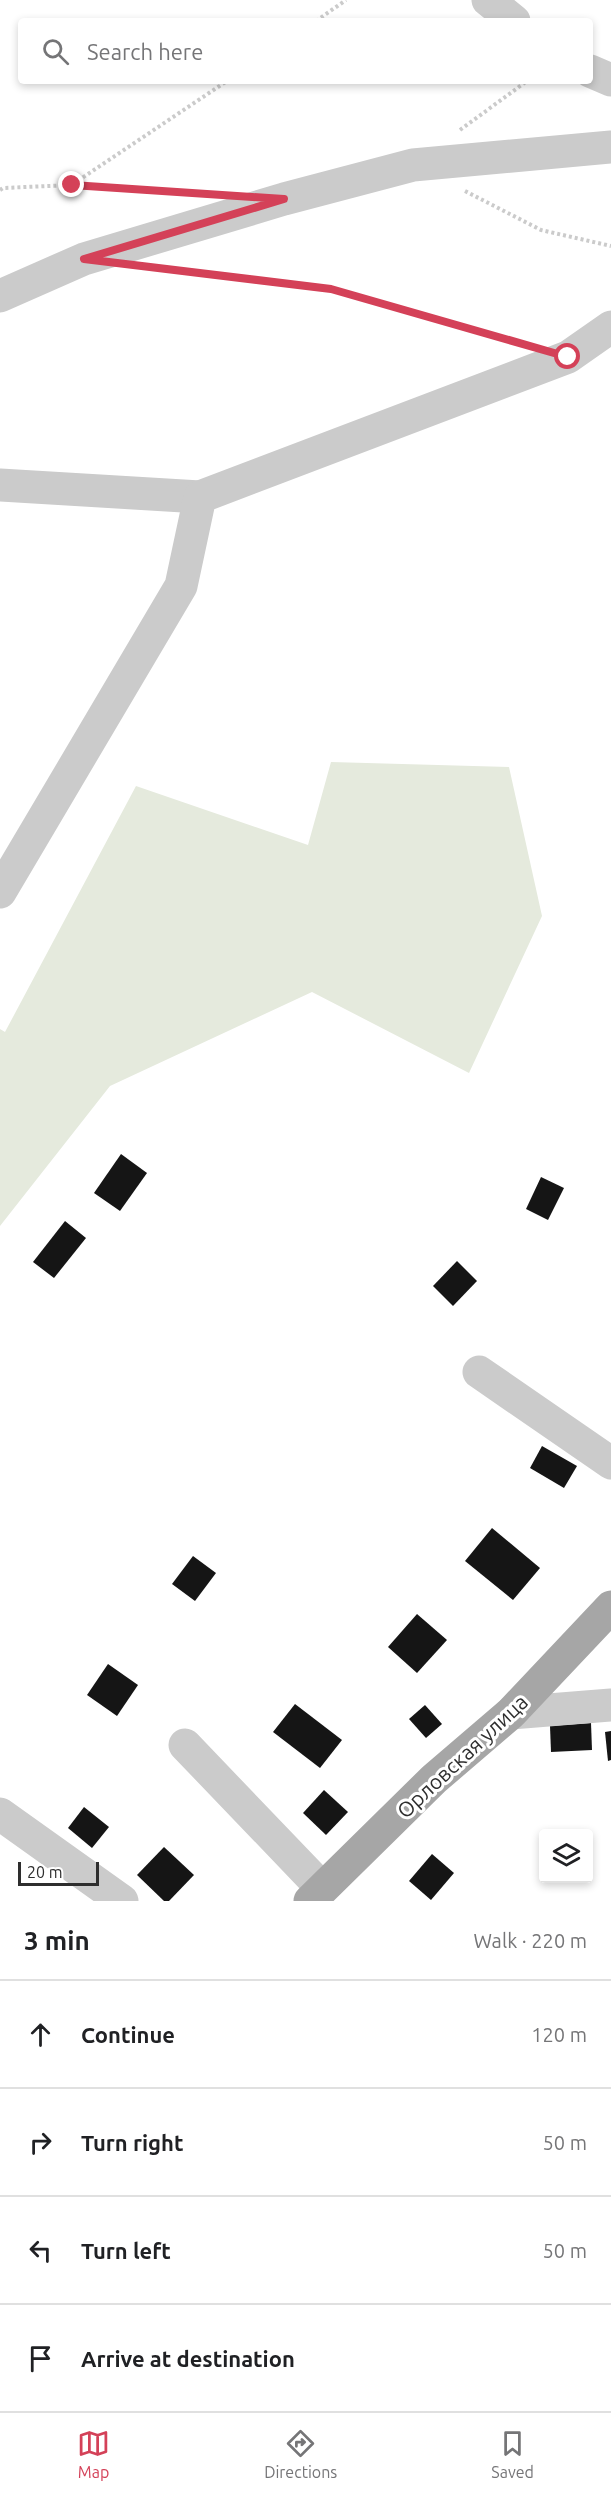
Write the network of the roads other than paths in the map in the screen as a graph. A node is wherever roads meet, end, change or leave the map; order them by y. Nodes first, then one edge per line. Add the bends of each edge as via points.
1 (488, 0) edge
2 (510, 18) edge
3 (593, 72) edge
4 (611, 80) edge
5 (611, 147) edge
6 (0, 296) edge
7 (611, 327) edge
8 (0, 485) edge
9 (200, 497) junction
10 (0, 892) edge
11 (479, 1372) dead end
12 (611, 1463) edge
13 (611, 1607) edge
14 (611, 1705) edge
15 (511, 1713) junction
16 (185, 1745) dead end
17 (0, 1814) edge
18 (316, 1894) edge
19 (122, 1901) edge

1 - 2 street
3 - 4 street
5 - 6 street via 413,165 84,259
7 - 9 street via 568,357
8 - 9 street
9 - 10 street via 180,586
11 - 12 street
13 - 15 main road, Орловская улица
14 - 15 street
15 - 18 main road, Орловская улица via 434,1779
16 - 18 street
17 - 19 street

